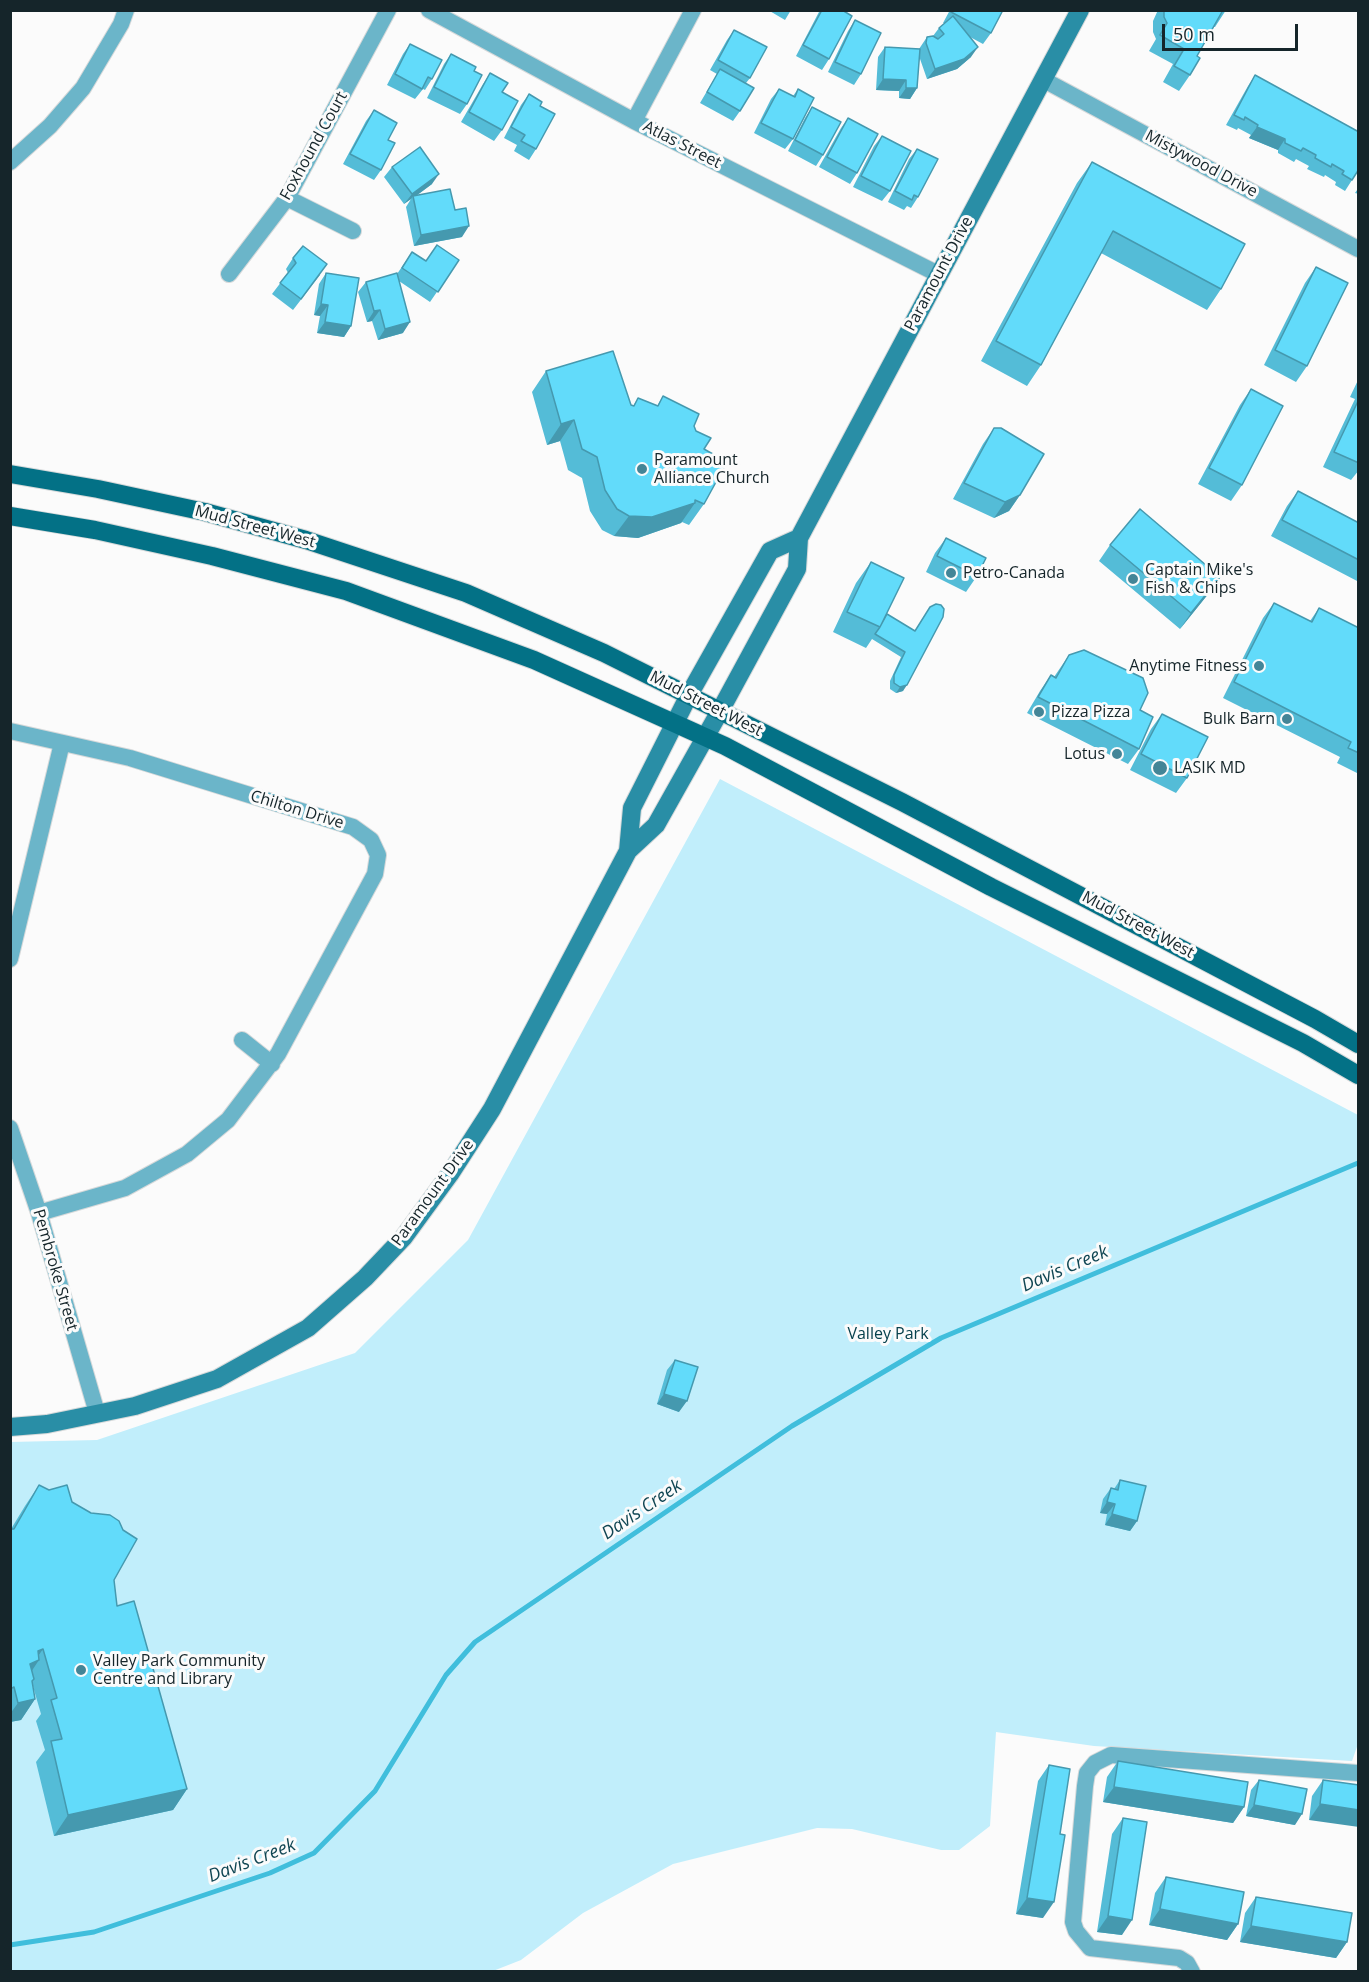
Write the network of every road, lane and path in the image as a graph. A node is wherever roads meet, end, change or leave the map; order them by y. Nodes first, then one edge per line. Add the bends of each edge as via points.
1 (126, 10) edge
2 (388, 10) edge
3 (429, 10) edge
4 (693, 10) edge
5 (1080, 10) edge
6 (1044, 80) junction
7 (634, 121) junction
8 (10, 162) edge
9 (288, 198) junction
10 (353, 231) dead end
11 (1359, 249) edge
12 (229, 274) dead end
13 (938, 274) junction
14 (10, 474) edge
15 (10, 516) edge
16 (799, 538) junction
17 (689, 695) junction
18 (720, 711) junction
19 (675, 724) junction
20 (10, 731) edge
21 (705, 737) junction
22 (62, 743) junction
23 (628, 851) junction
24 (10, 959) edge
25 (242, 1040) dead end
26 (1359, 1044) edge
27 (272, 1064) junction
28 (1359, 1075) edge
29 (10, 1128) edge
30 (39, 1213) junction
31 (97, 1413) junction
32 (10, 1427) edge
33 (1359, 1773) edge
34 (1192, 1971) edge

1 - 8 street via 83,88 50,126
2 - 9 street, Foxhound Court
3 - 7 street, Atlas Street
4 - 7 street
5 - 6 main road, Paramount Drive
6 - 11 street, Mistywood Drive
6 - 13 main road, Paramount Drive
7 - 13 street, Atlas Street
9 - 10 street
9 - 12 street, Foxhound Court
13 - 16 main road, Paramount Drive
14 - 17 main road, Mud Street West via 183,507 306,540 466,593
15 - 19 main road, Mud Street West via 212,556 346,591 534,660
16 - 17 main road, Paramount Drive via 770,551
16 - 18 main road, Paramount Drive via 797,569
17 - 18 main road, Mud Street West
17 - 19 main road, Paramount Drive
18 - 21 main road, Paramount Drive
18 - 26 main road, Mud Street West via 1160,936
19 - 21 main road, Mud Street West
19 - 23 main road, Paramount Drive via 632,808
20 - 22 street, Chilton Drive
21 - 23 main road, Paramount Drive via 656,825
21 - 28 main road, Mud Street West
22 - 24 street
22 - 27 street, Chilton Drive via 130,759 353,827 371,840 378,855 375,874
23 - 31 main road, Paramount Drive via 492,1109 450,1174 396,1245 365,1278 308,1328 216,1379 135,1406
25 - 27 street
27 - 30 street, Chilton Drive via 228,1120 187,1154 125,1188
29 - 30 street, Pembroke Street
30 - 31 street, Pembroke Street
31 - 32 main road, Paramount Drive
33 - 34 street via 1111,1755 1095,1763 1087,1773 1085,1786 1073,1922 1076,1931 1090,1948 1179,1958

